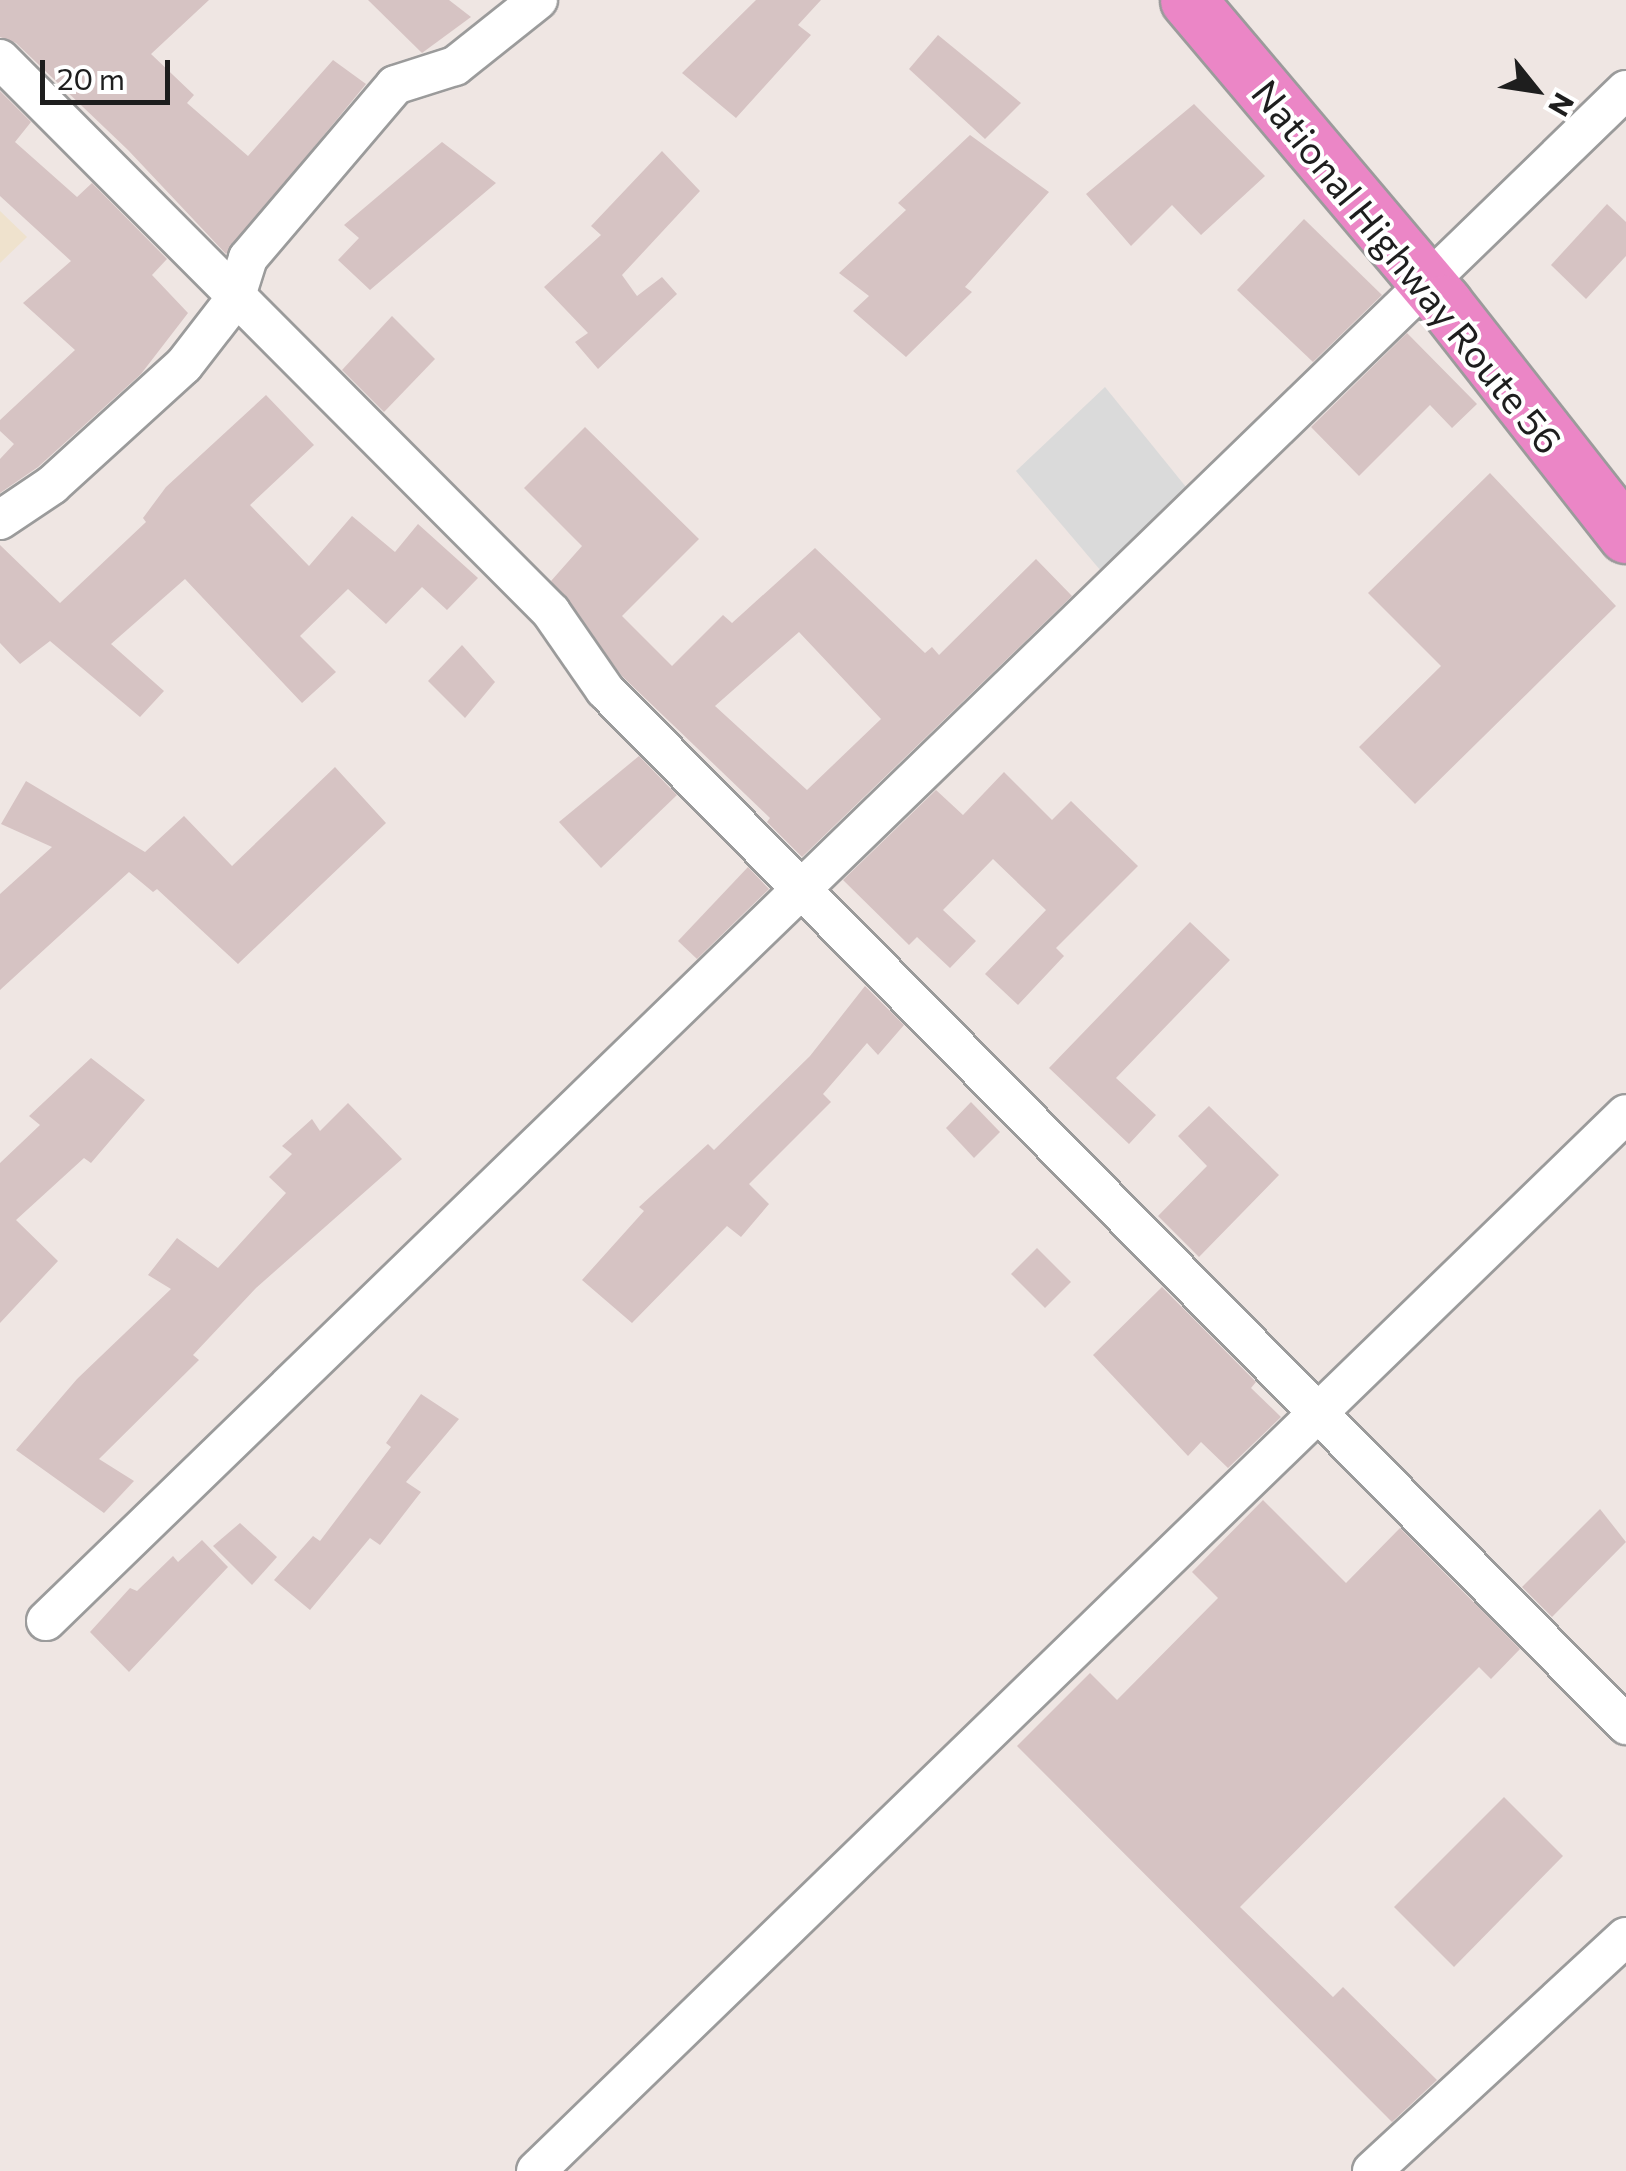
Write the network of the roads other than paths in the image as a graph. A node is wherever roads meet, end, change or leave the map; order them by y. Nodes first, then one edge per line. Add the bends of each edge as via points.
1 (538, 0) edge
2 (1188, 0) edge
3 (0, 59) edge
4 (1626, 90) edge
5 (1422, 280) junction
6 (235, 299) junction
7 (0, 520) edge
8 (1626, 535) edge
9 (803, 889) junction
10 (1626, 1114) edge
11 (1314, 1410) junction
12 (46, 1620) dead end
13 (1626, 1725) edge
14 (1626, 1937) edge
15 (536, 2171) edge
16 (1372, 2171) edge

1 - 6 street via 455,66 395,85 248,258
2 - 5 highway, National Highway Route 56
3 - 6 street
4 - 5 street
5 - 8 highway, National Highway Route 56
5 - 9 street
6 - 7 street via 184,365 52,485
6 - 9 street via 551,612 605,690
9 - 11 street
9 - 12 street
10 - 11 street
11 - 13 street
11 - 15 street
14 - 16 street

